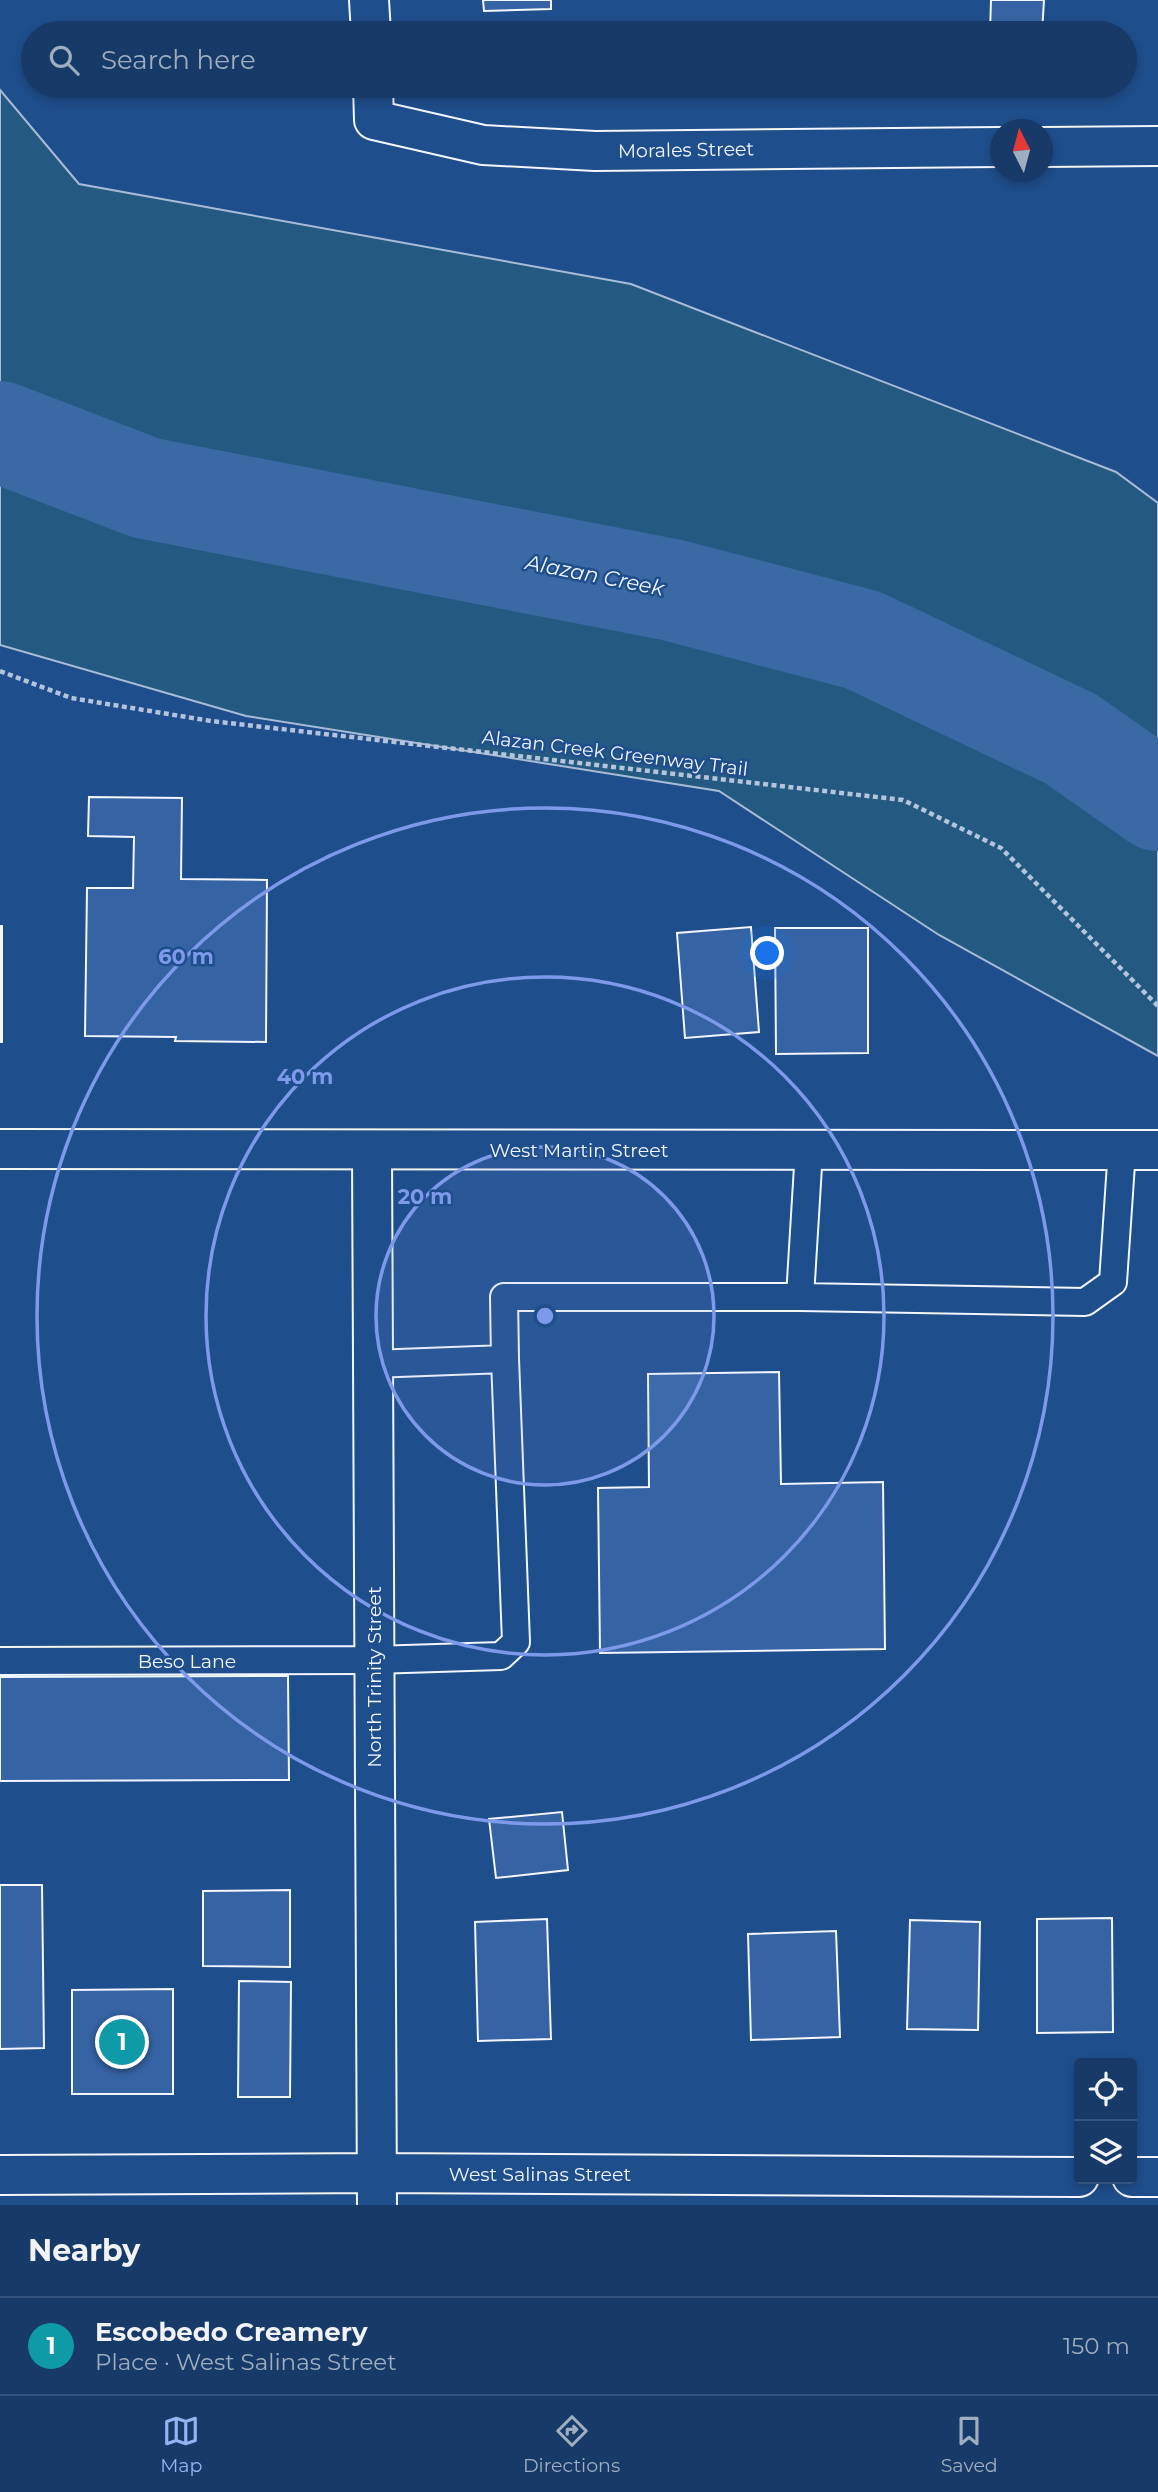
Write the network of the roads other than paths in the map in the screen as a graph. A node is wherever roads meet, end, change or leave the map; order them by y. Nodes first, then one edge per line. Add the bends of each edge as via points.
1 (369, 0) edge
2 (370, 21) edge
3 (374, 103) edge
4 (1158, 146) edge
5 (990, 147) edge
6 (1053, 147) edge
7 (0, 1149) edge
8 (1140, 1149) edge
9 (372, 1150) junction
10 (809, 1150) junction
11 (800, 1297) junction
12 (505, 1359) junction
13 (372, 1364) junction
14 (373, 1660) junction
15 (0, 1661) edge
16 (0, 2175) edge
17 (1074, 2177) edge
18 (1137, 2177) edge
19 (1158, 2177) edge
20 (377, 2189) edge

1 - 2 street
3 - 5 street, Morales Street via 483,145 595,151
4 - 6 street
7 - 9 street, West Martin Street
8 - 10 street, West Martin Street
8 - 11 lane via 1113,1282 1085,1301
9 - 10 street, West Martin Street
9 - 13 street, North Trinity Street
10 - 11 lane
11 - 12 lane, Beso Lane via 504,1297
12 - 13 lane
12 - 14 lane, Beso Lane via 516,1642 501,1657
13 - 14 street, North Trinity Street
14 - 15 lane, Beso Lane
14 - 20 street, North Trinity Street
16 - 20 street, West Salinas Street
17 - 20 street, West Salinas Street
18 - 19 street

